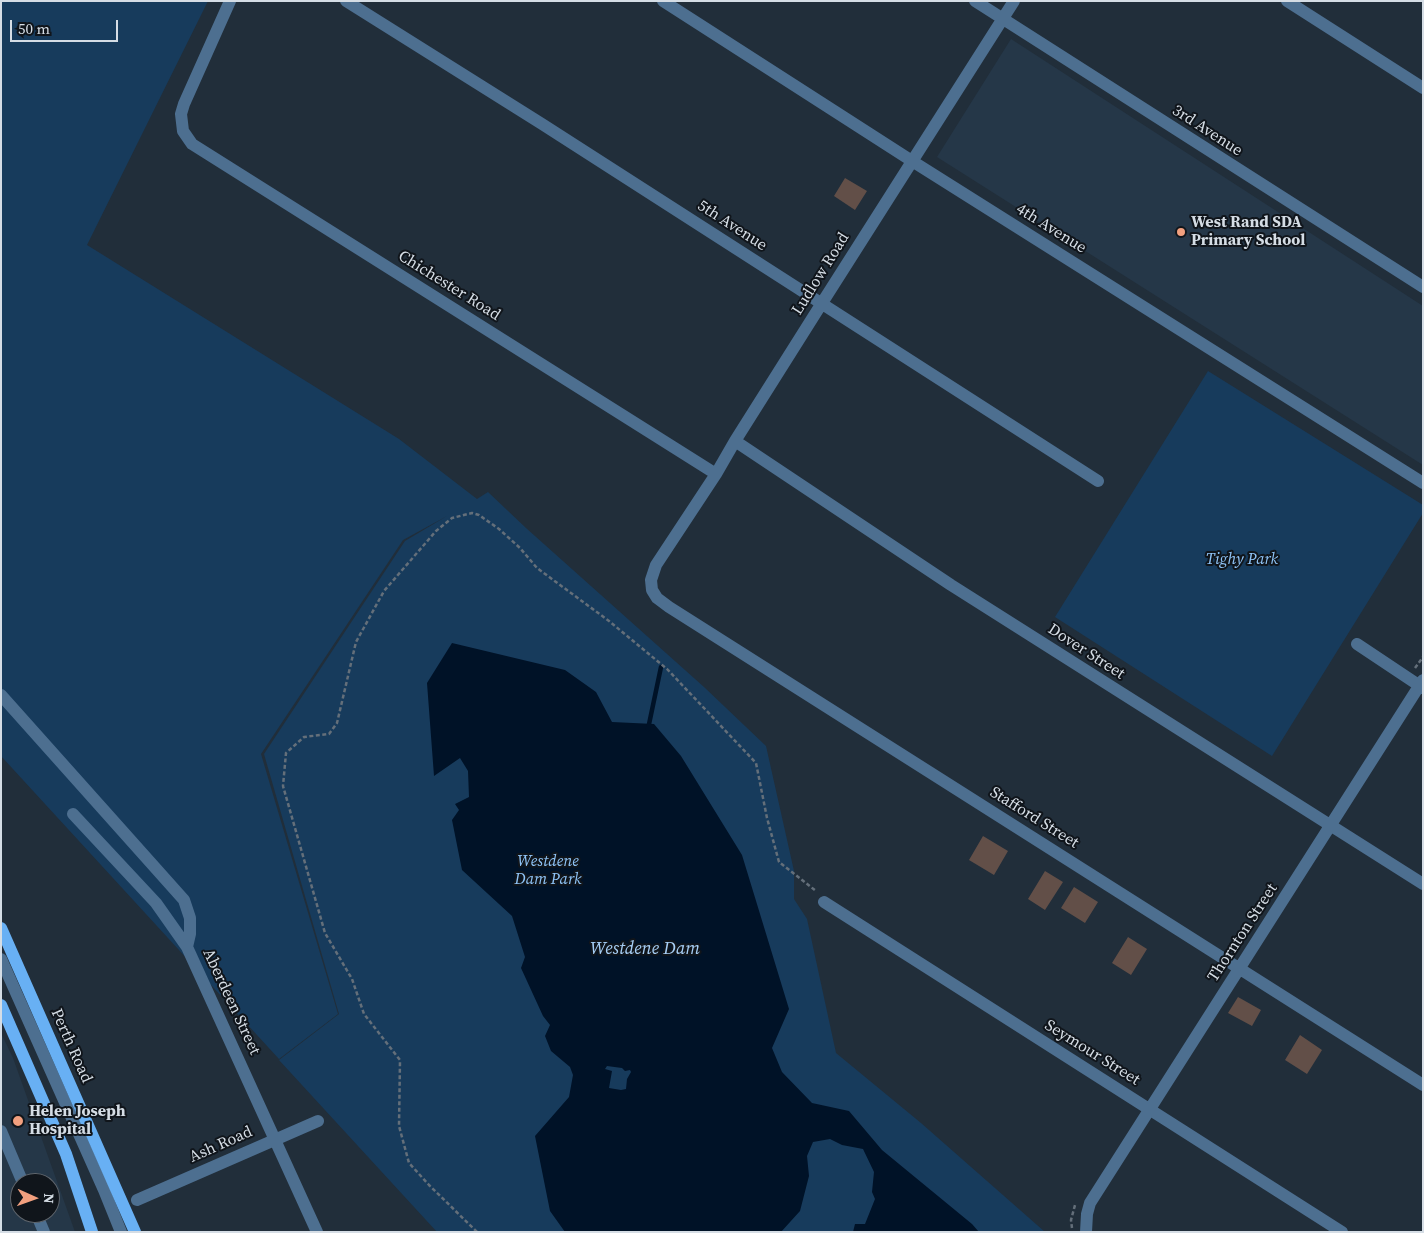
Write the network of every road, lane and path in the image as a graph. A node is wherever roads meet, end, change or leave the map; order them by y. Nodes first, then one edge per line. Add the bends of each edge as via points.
1 (230, 1) edge
2 (346, 1) edge
3 (663, 1) edge
4 (975, 1) edge
5 (1014, 1) edge
6 (1287, 1) edge
7 (1003, 19) junction
8 (1423, 88) edge
9 (912, 161) junction
10 (1423, 287) edge
11 (822, 303) junction
12 (735, 440) junction
13 (716, 474) junction
14 (1098, 481) dead end
15 (1423, 483) edge
16 (656, 565) joint
17 (1357, 644) dead end
18 (1422, 685) edge
19 (1, 695) edge
20 (72, 814) dead end
21 (1330, 826) junction
22 (1423, 884) edge
23 (824, 902) joint
24 (1, 928) edge
25 (187, 947) junction
26 (1, 958) edge
27 (1239, 968) junction
28 (1, 1005) edge
29 (1423, 1085) edge
30 (1149, 1109) junction
31 (318, 1121) dead end
32 (1, 1131) edge
33 (276, 1139) junction
34 (19, 1173) edge
35 (136, 1200) dead end
36 (92, 1232) edge
37 (120, 1232) edge
38 (135, 1232) edge
39 (316, 1232) edge
40 (477, 1232) edge
41 (1086, 1232) edge
42 (1342, 1232) edge

1 - 13 street, Chichester Road via 181,114 183,130 192,144
2 - 11 street, 5th Avenue
3 - 9 street, 4th Avenue
4 - 7 street, 3rd Avenue
5 - 7 street, Ludlow Road
6 - 8 street
7 - 9 street, Ludlow Road
7 - 10 street, 3rd Avenue
9 - 11 street, Ludlow Road
9 - 15 street, 4th Avenue
11 - 12 street, Ludlow Road
11 - 14 street, 5th Avenue
12 - 13 street, Ludlow Road
12 - 21 street, Dover Street via 951,584
13 - 16 street, Ludlow Road
16 - 27 street, Stafford Street via 651,580 652,590 669,607
17 - 18 street
18 - 21 street, Thornton Street
19 - 25 street via 184,900 190,918
20 - 25 street, Aberdeen Street via 156,903
21 - 22 street, Dover Street
21 - 27 street, Thornton Street
23 - 30 street, Seymour Street
23 - 40 path via 815,888 780,862 756,763 667,668 537,568 520,548 479,515 472,513 452,518 436,531 384,591 356,642 338,723 328,734 304,737 286,753 283,786 325,933 352,979 364,1014 400,1060 398,1126 409,1164
24 - 38 main road, Perth Road
25 - 33 street, Aberdeen Street
26 - 37 street
27 - 29 street, Stafford Street
27 - 30 street, Thornton Street
28 - 36 main road via 66,1154
30 - 41 street, Thornton Street via 1090,1203
30 - 42 street, Seymour Street
31 - 33 street, Ash Road
32 - 34 street
33 - 35 street, Ash Road
33 - 39 street, Aberdeen Street

